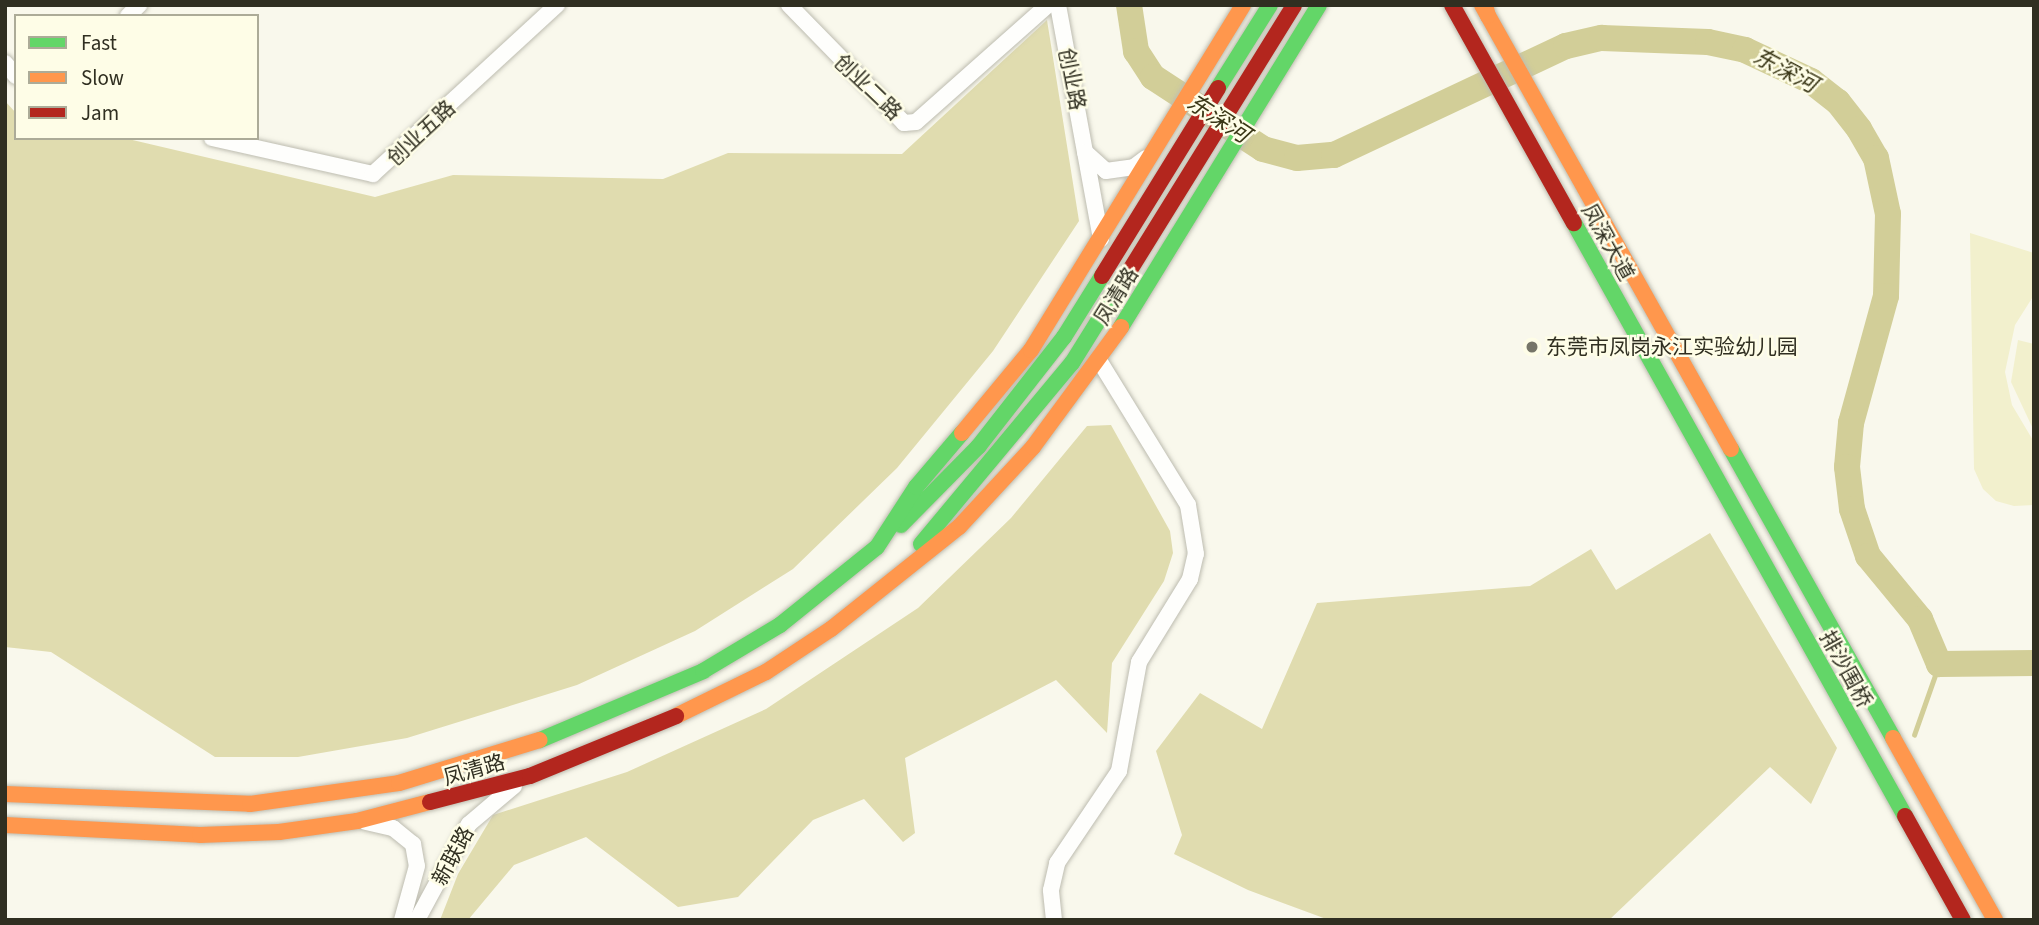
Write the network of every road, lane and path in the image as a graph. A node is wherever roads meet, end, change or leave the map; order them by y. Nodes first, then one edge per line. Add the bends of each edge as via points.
1 (557, 5) edge
2 (789, 5) edge
3 (1048, 5) edge
4 (1058, 5) edge
5 (1243, 5) edge
6 (1270, 5) edge
7 (1294, 5) edge
8 (1319, 5) edge
9 (1331, 5) edge
10 (1445, 5) edge
11 (1452, 5) edge
12 (1485, 9) edge
13 (1464, 25) junction
14 (1302, 34) junction
15 (221, 140) edge
16 (1153, 151) junction
17 (1085, 152) junction
18 (1101, 239) junction
19 (1100, 362) junction
20 (1749, 482) joint
21 (1727, 499) joint
22 (877, 547) junction
23 (901, 569) junction
24 (530, 776) junction
25 (5, 794) edge
26 (357, 821) junction
27 (5, 825) edge
28 (402, 920) edge
29 (417, 920) edge
30 (1054, 920) edge
31 (1963, 920) edge
32 (1995, 920) edge

1 - 15 street, 创业五路 via 373,174
2 - 3 street, 创业二路 via 904,123 916,122
4 - 17 street, 创业路
5 - 16 main road, 凤清路
6 - 22 main road, 凤清路 via 1102,277 1023,394 930,500
7 - 23 main road, 凤清路 via 1046,399
8 - 14 main road, 凤清路
9 - 14 main road
10 - 13 main road
11 - 13 main road, 凤深大道
12 - 20 main road, 凤深大道
13 - 21 main road, 凤深大道
14 - 19 main road, 凤清路
16 - 17 street via 1134,167 1115,172 1097,167
16 - 18 main road, 凤清路
17 - 18 street, 创业路
18 - 22 main road, 凤清路 via 1031,350 916,487
19 - 23 main road, 凤清路 via 988,498 959,527
19 - 30 street via 1188,505 1196,554 1190,579 1139,662 1119,771 1058,863 1051,890
20 - 32 main road, 排沙围桥
21 - 31 main road, 排沙围桥
22 - 25 main road, 凤清路 via 808,606 703,671 565,732 447,770 326,796 250,804 134,803
23 - 24 main road, 凤清路 via 852,612 766,671 628,739
24 - 26 main road, 凤清路
24 - 29 street, 新联路 via 494,799 469,824
26 - 27 main road, 凤清路 via 279,832 200,835
26 - 28 street, 新联路 via 393,828 413,844 417,866

